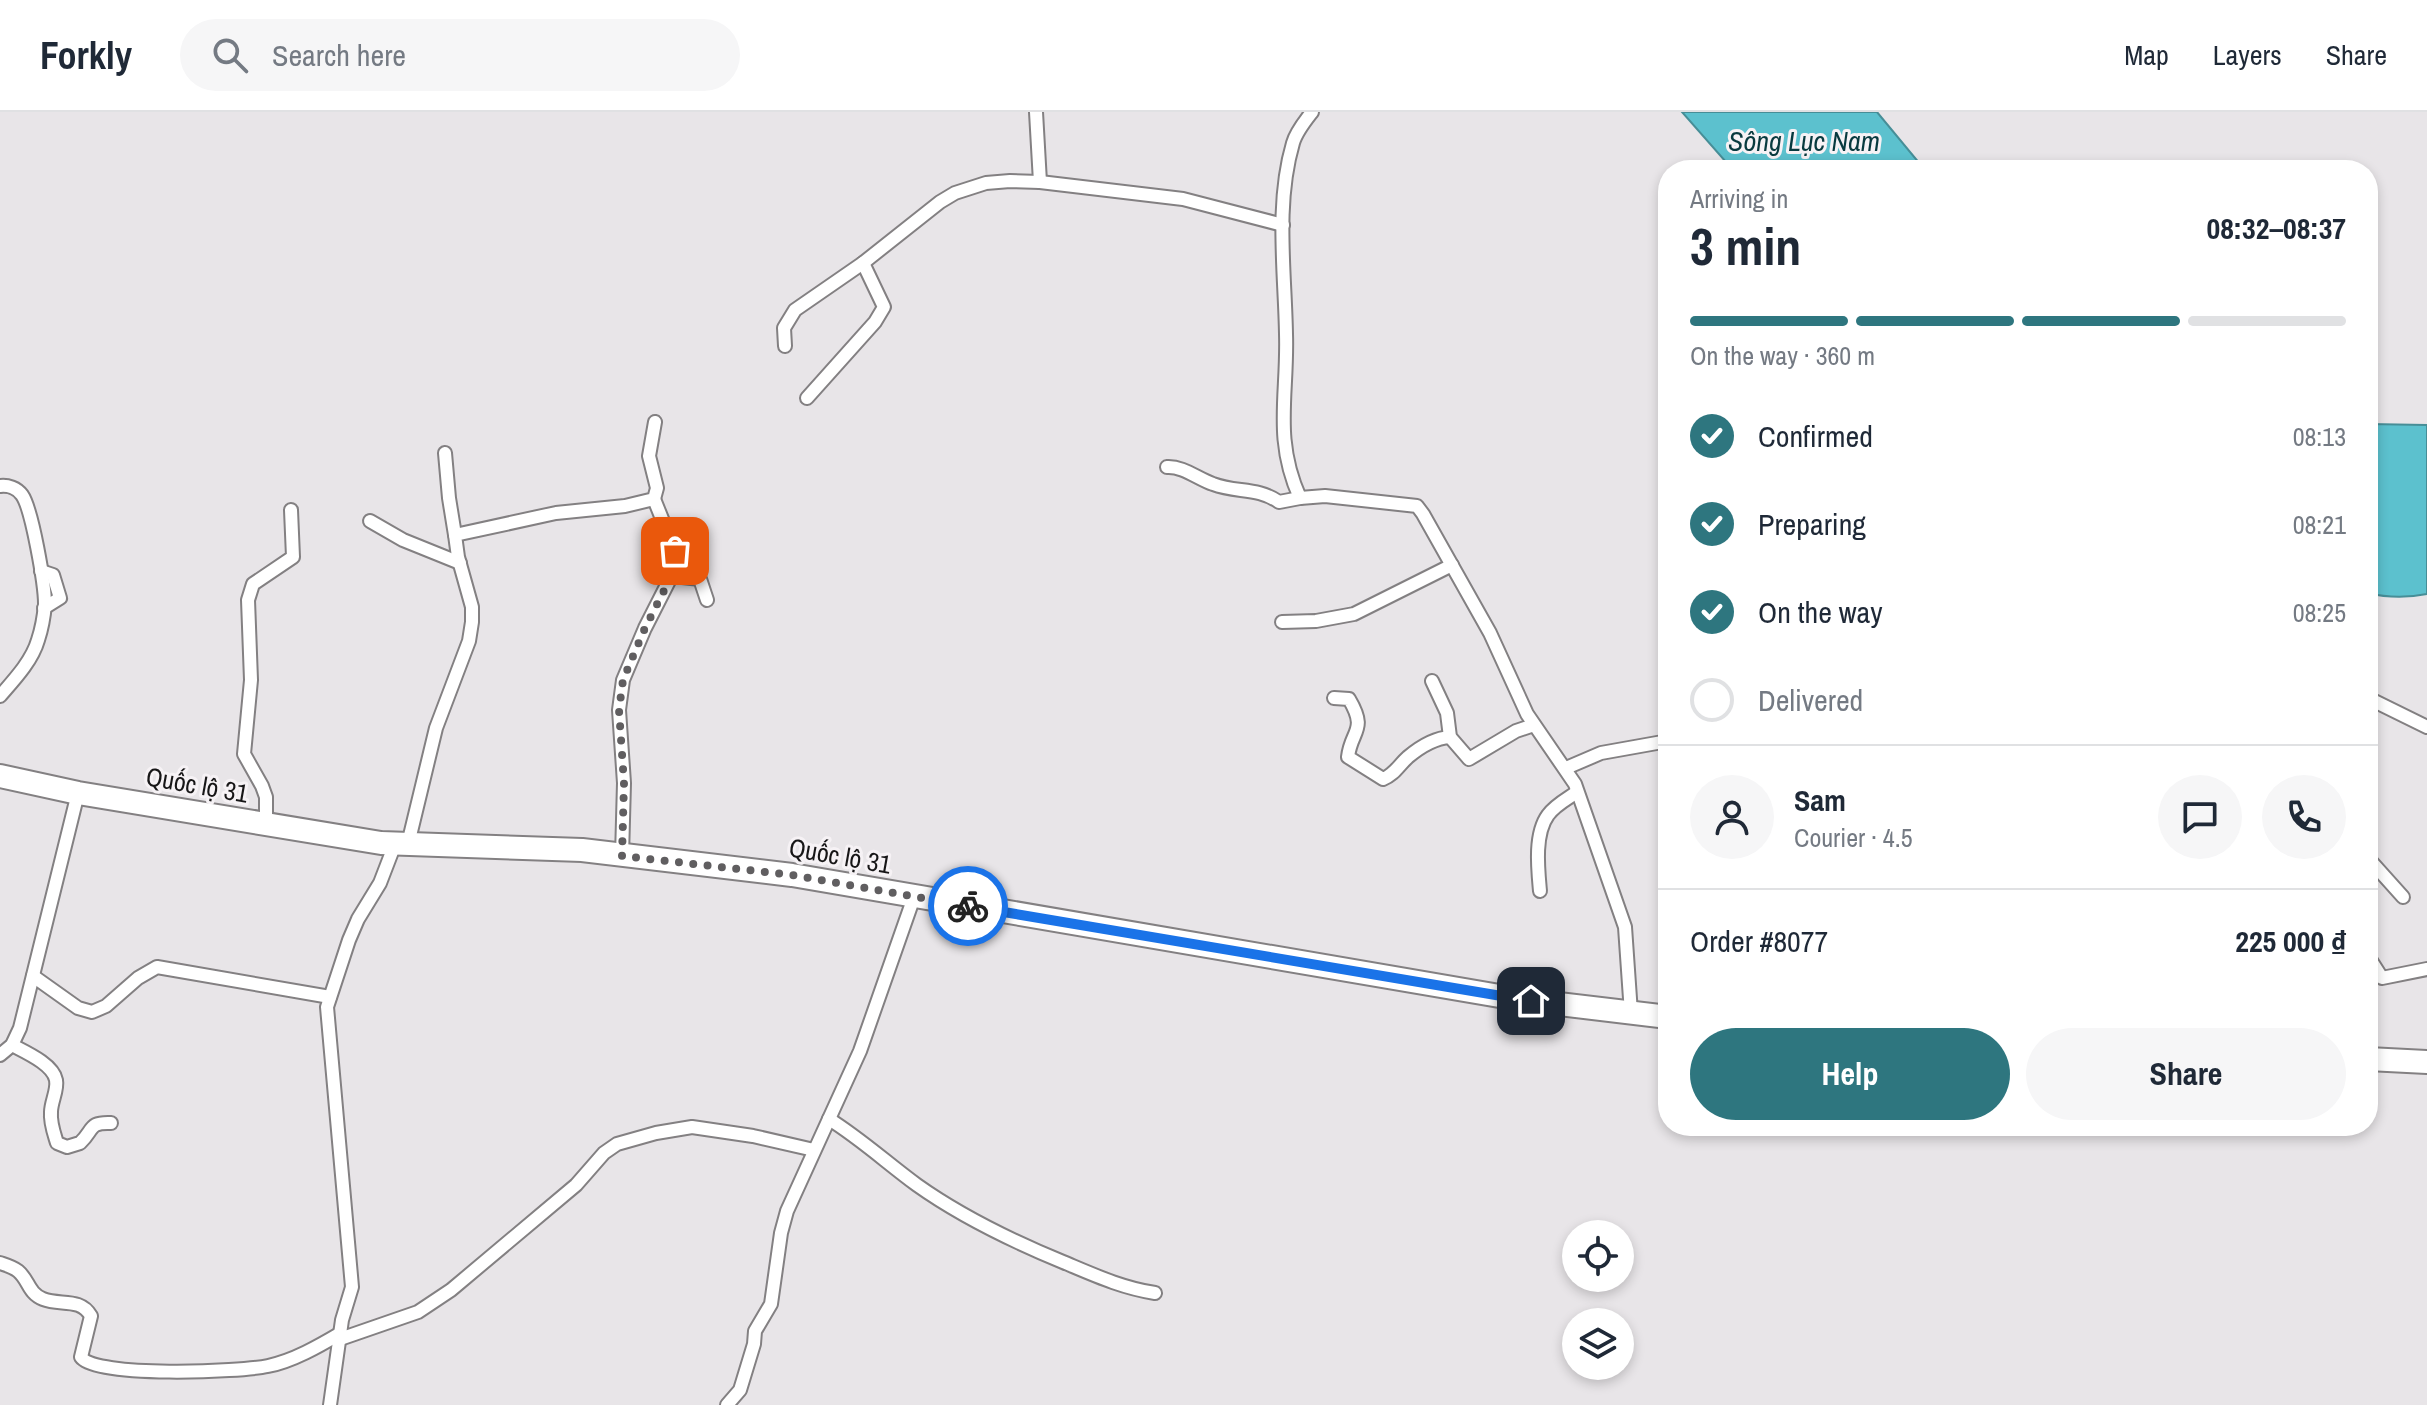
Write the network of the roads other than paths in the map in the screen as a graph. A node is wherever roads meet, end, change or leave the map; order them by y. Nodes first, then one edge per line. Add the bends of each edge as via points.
1 (1036, 112) edge
2 (1312, 112) edge
3 (1040, 182) junction
4 (1283, 225) junction
5 (863, 263) junction
6 (785, 346) dead end
7 (807, 398) dead end
8 (655, 422) dead end
9 (445, 453) dead end
10 (1167, 467) dead end
11 (0, 486) edge
12 (1300, 498) junction
13 (654, 499) junction
14 (291, 510) dead end
15 (370, 521) dead end
16 (455, 535) junction
17 (460, 563) junction
18 (1452, 565) junction
19 (675, 569) junction
20 (707, 600) dead end
21 (1282, 622) dead end
22 (1432, 681) dead end
23 (0, 696) edge
24 (1334, 698) dead end
25 (2378, 703) edge
26 (1534, 725) junction
27 (2427, 727) edge
28 (1450, 737) junction
29 (1658, 743) edge
30 (1566, 768) junction
31 (0, 776) edge
32 (1577, 792) junction
33 (78, 793) junction
34 (266, 825) junction
35 (402, 844) junction
36 (622, 856) junction
37 (2378, 869) edge
38 (1540, 891) dead end
39 (914, 897) junction
40 (2403, 897) dead end
41 (2427, 969) edge
42 (2378, 972) edge
43 (33, 976) junction
44 (330, 997) junction
45 (1631, 1013) junction
46 (1658, 1016) edge
47 (12, 1045) junction
48 (0, 1055) edge
49 (2378, 1060) edge
50 (2427, 1062) edge
51 (829, 1119) junction
52 (111, 1123) dead end
53 (814, 1150) junction
54 (0, 1263) edge
55 (1155, 1293) dead end
56 (340, 1336) junction
57 (330, 1405) edge
58 (727, 1405) edge

1 - 3 street
2 - 4 street via 1293,143
3 - 4 street via 1183,199
3 - 5 street via 996,181 955,193
4 - 12 street via 1283,430
5 - 6 street via 795,310 784,328
5 - 7 street via 884,307
8 - 13 street via 649,456 657,488
9 - 16 street
10 - 12 street via 1219,486 1267,494 1279,502
11 - 23 street via 24,497 44,608 34,653
12 - 18 street via 1417,506
13 - 16 street
13 - 19 street via 675,551
14 - 34 street via 293,557 253,584 248,600 251,680 244,754 266,797
15 - 17 street
16 - 17 street
17 - 35 street via 472,607 469,641 436,728
18 - 21 street via 1354,614
18 - 26 street
19 - 20 street via 682,577 700,579
19 - 36 street via 623,680
22 - 28 street via 1447,713
24 - 28 street via 1349,699 1358,720 1348,757 1383,779 1435,739
25 - 27 street
26 - 28 street via 1469,759
26 - 30 street
29 - 30 street via 1601,753
30 - 32 street
31 - 33 highway, Quốc lộ 31
32 - 38 street via 1553,808 1544,822
32 - 45 street via 1625,927
33 - 34 highway, Quốc lộ 31
33 - 43 street
34 - 35 highway, Quốc lộ 31
35 - 36 highway, Quốc lộ 31
35 - 44 street via 358,919
36 - 39 highway, Quốc lộ 31 via 792,875
37 - 40 street
39 - 45 highway, Quốc lộ 31 via 1517,999
39 - 51 street via 860,1051
41 - 42 street via 2382,978
43 - 44 street via 92,1012 157,967
43 - 47 street
44 - 56 street via 329,1038 352,1287
45 - 46 highway, Quốc lộ 31
47 - 48 street
47 - 52 street via 54,1075 51,1121 57,1143 80,1143 92,1125
49 - 50 highway
51 - 53 street
51 - 55 street via 916,1184 996,1232 1118,1285
53 - 56 street via 692,1127 617,1144 451,1290 418,1312
53 - 58 street via 787,1211 771,1304 755,1331 740,1390
54 - 56 street via 17,1269 42,1299 87,1310 91,1316 81,1357 99,1366 176,1372 270,1366
56 - 57 street

